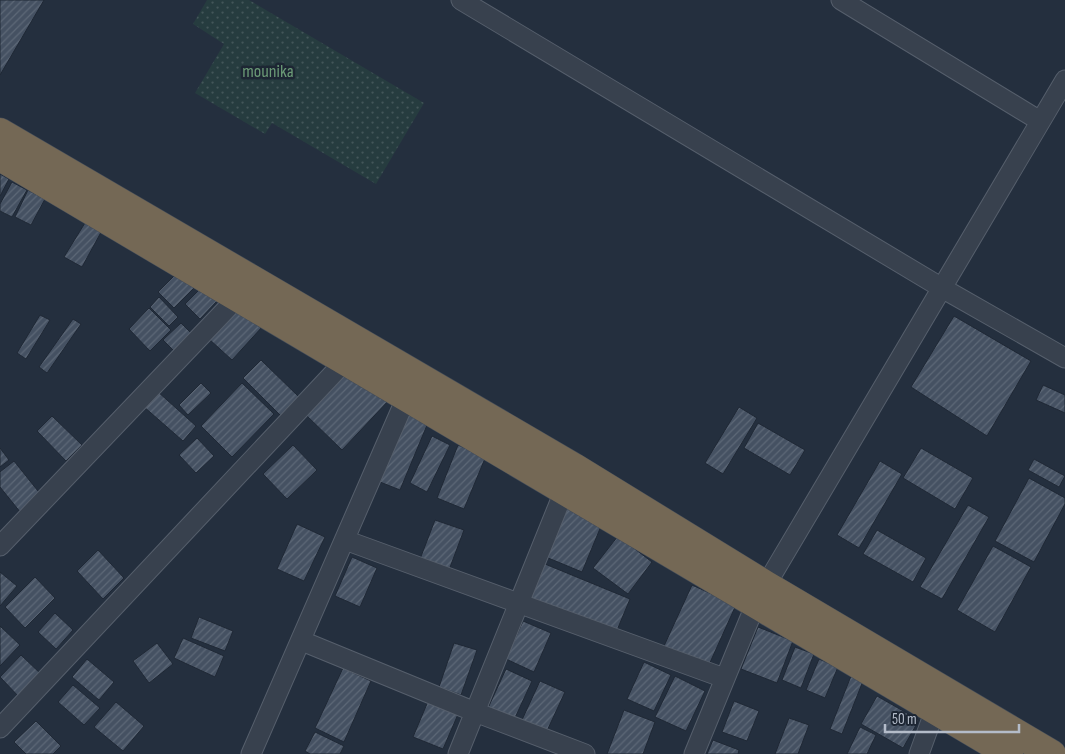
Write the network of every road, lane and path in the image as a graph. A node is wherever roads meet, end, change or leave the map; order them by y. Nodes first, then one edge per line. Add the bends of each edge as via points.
1 (461, 0) edge
2 (841, 0) edge
3 (1065, 80) edge
4 (1040, 121) junction
5 (0, 132) edge
6 (0, 157) edge
7 (942, 288) junction
8 (238, 297) junction
9 (1065, 358) edge
10 (346, 360) junction
11 (407, 396) junction
12 (564, 489) junction
13 (345, 540) junction
14 (0, 546) edge
15 (761, 594) junction
16 (518, 605) junction
17 (302, 641) junction
18 (724, 678) junction
19 (935, 710) junction
20 (475, 712) junction
21 (0, 728) edge
22 (256, 753) edge
23 (458, 754) edge
24 (585, 754) edge
25 (694, 754) edge
26 (919, 754) edge
27 (1009, 754) edge
28 (1052, 754) edge

1 - 7 street
2 - 4 street
3 - 4 street
4 - 7 street
5 - 15 highway via 574,467
6 - 8 highway
7 - 9 street
7 - 15 street
8 - 10 highway
8 - 14 street
10 - 11 highway
10 - 21 street
11 - 12 highway
11 - 13 street
12 - 15 highway
12 - 16 street
13 - 16 street
13 - 17 street
15 - 18 street
15 - 19 highway
15 - 28 highway
16 - 18 street
16 - 20 street
17 - 20 street
17 - 22 street
18 - 25 street
19 - 26 street
19 - 27 highway
20 - 23 street
20 - 24 street

